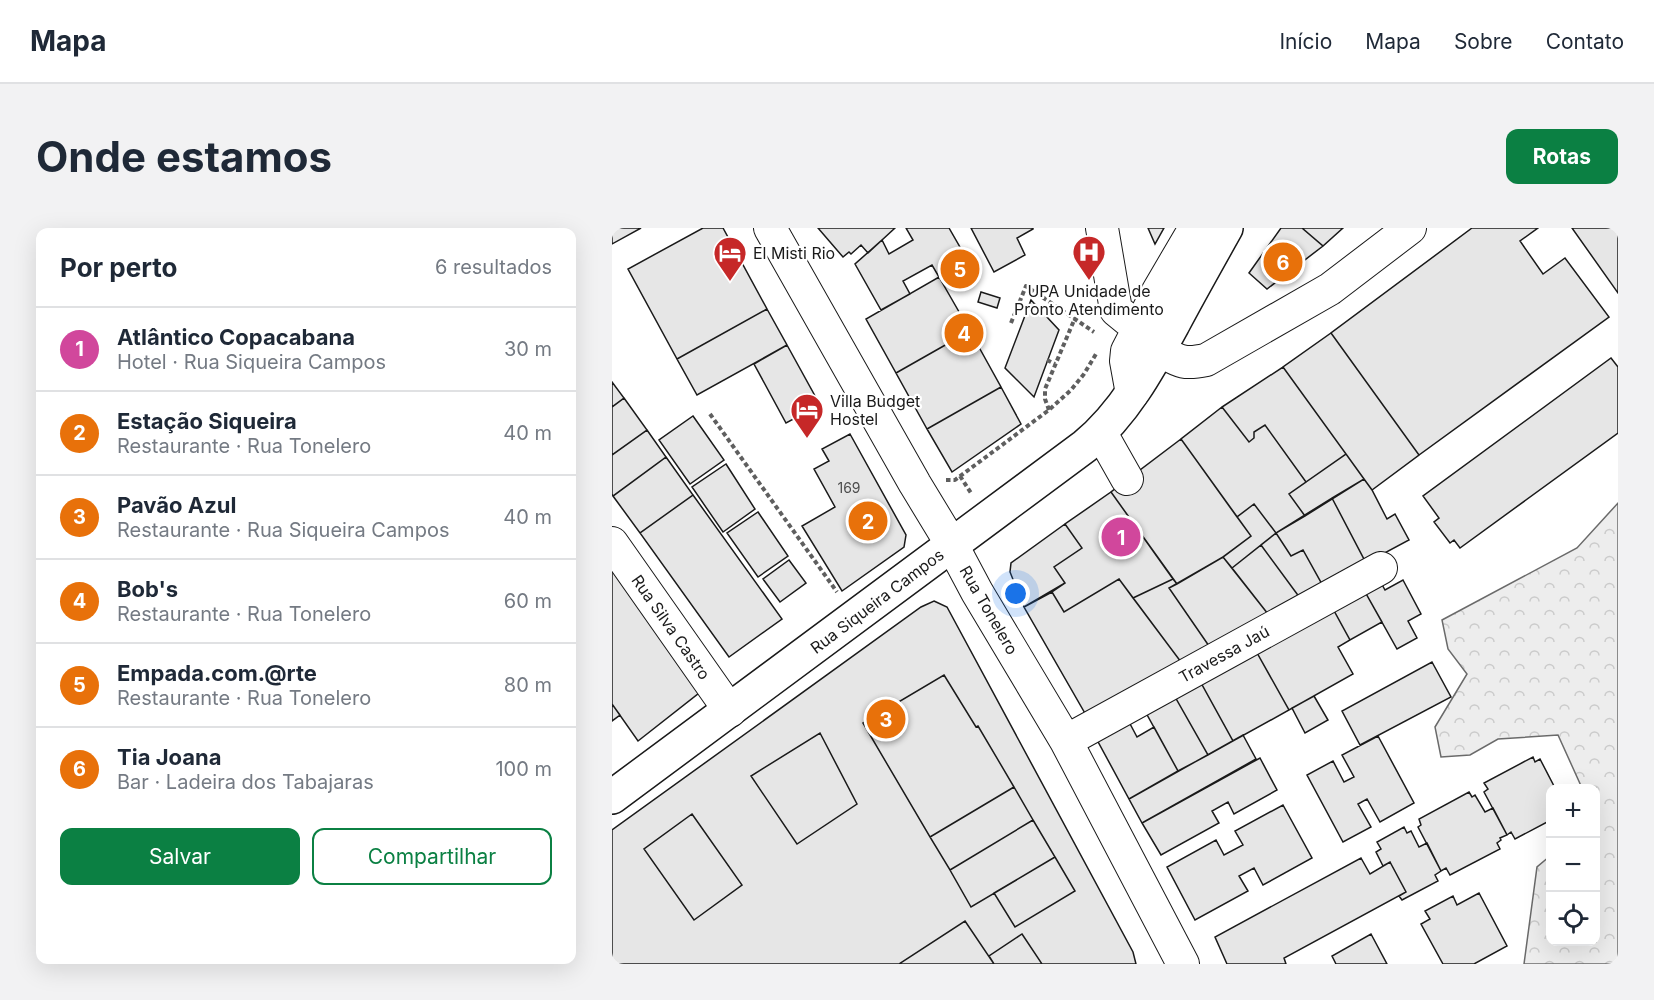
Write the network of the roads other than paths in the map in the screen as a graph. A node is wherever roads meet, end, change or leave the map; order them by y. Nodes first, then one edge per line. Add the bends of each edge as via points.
1 (770, 228) edge
2 (1102, 228) edge
3 (1195, 228) edge
4 (1226, 228) edge
5 (1410, 228) edge
6 (1130, 333) junction
7 (1101, 433) junction
8 (1127, 479) dead end
9 (612, 543) edge
10 (952, 544) junction
11 (1381, 568) dead end
12 (730, 711) junction
13 (1066, 741) junction
14 (612, 797) edge
15 (1182, 964) edge

1 - 10 street, Rua Tonelero
2 - 6 street via 1114,306
3 - 6 street, Rua Siqueira Campos
4 - 6 main road, Rua Siqueira Campos
5 - 6 street via 1330,289 1206,360 1181,362
6 - 7 main road, Rua Siqueira Campos via 1132,394
7 - 8 street
7 - 10 main road, Rua Siqueira Campos
9 - 12 street, Rua Silva Castro
10 - 12 main road, Rua Siqueira Campos
10 - 13 street, Rua Tonelero
11 - 13 street, Travessa Jaú
12 - 14 main road, Rua Siqueira Campos
13 - 15 street, Rua Tonelero

